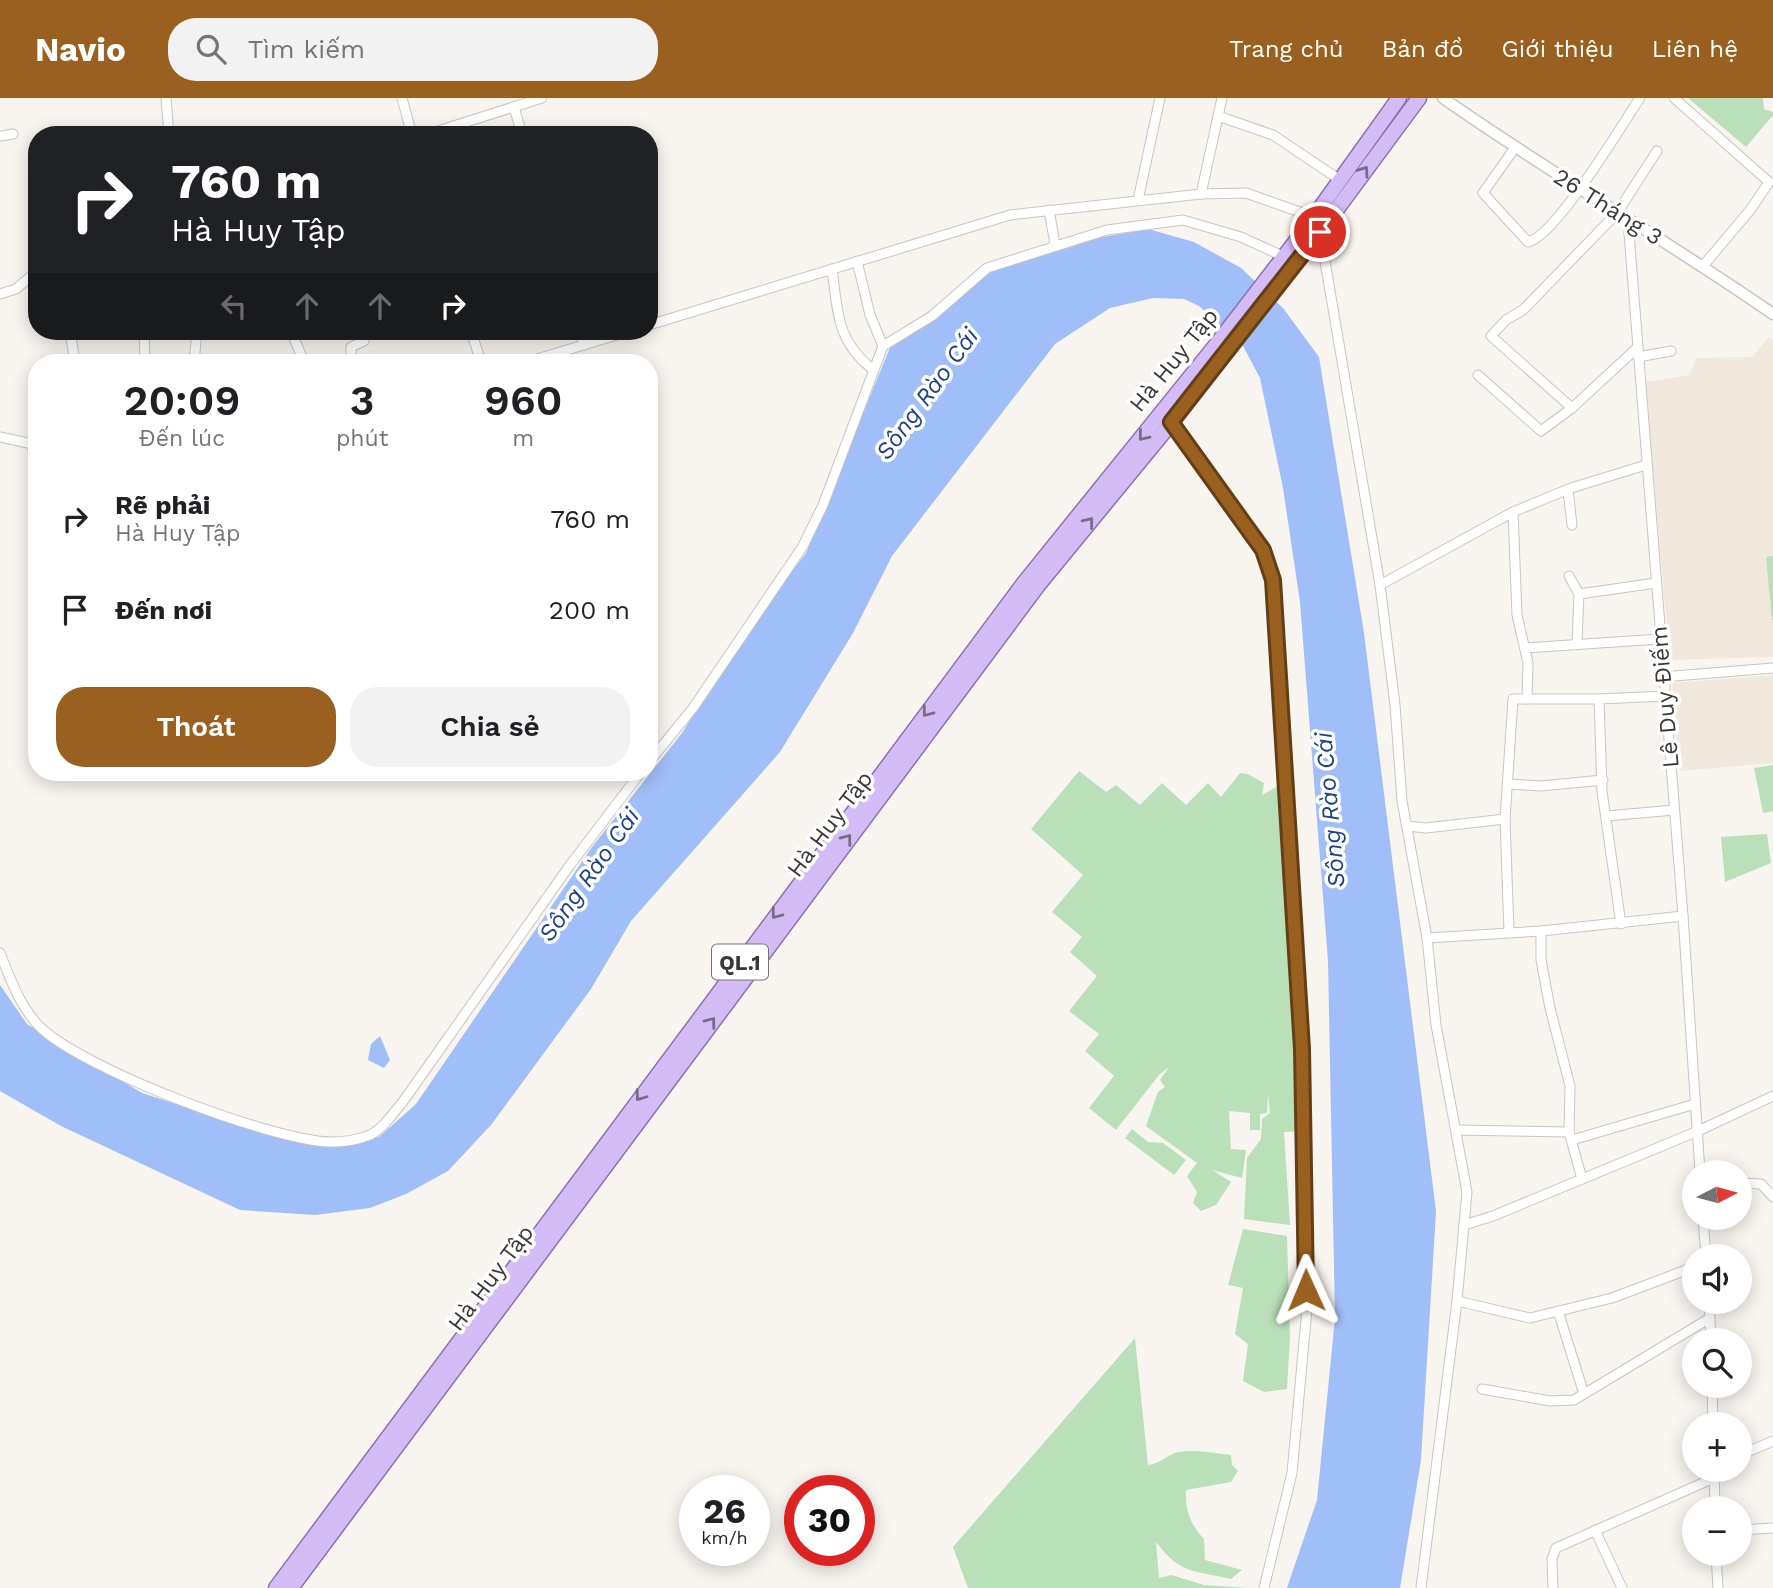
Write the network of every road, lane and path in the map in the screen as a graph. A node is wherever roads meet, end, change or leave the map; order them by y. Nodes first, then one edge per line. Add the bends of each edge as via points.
1 (166, 98) edge
2 (402, 98) edge
3 (542, 98) edge
4 (1160, 98) edge
5 (1222, 98) edge
6 (1399, 98) edge
7 (1419, 98) edge
8 (1443, 98) edge
9 (1640, 98) edge
10 (1674, 98) edge
11 (514, 107) junction
12 (1218, 116) junction
13 (168, 126) edge
14 (410, 126) edge
15 (454, 126) edge
16 (519, 126) edge
17 (13, 134) dead end
18 (0, 136) edge
19 (1514, 149) junction
20 (1657, 151) dead end
21 (1340, 180) junction
22 (1579, 190) junction
23 (1201, 194) junction
24 (1138, 200) junction
25 (1049, 210) junction
26 (1617, 214) junction
27 (1314, 217) junction
28 (1628, 221) junction
29 (1320, 232) junction
30 (1055, 244) junction
31 (1289, 259) junction
32 (857, 261) junction
33 (1703, 266) junction
34 (832, 269) junction
35 (28, 279) edge
36 (0, 294) edge
37 (1773, 314) edge
38 (658, 322) edge
39 (364, 340) edge
40 (583, 340) edge
41 (600, 340) edge
42 (584, 345) junction
43 (883, 346) junction
44 (1221, 348) junction
45 (1671, 351) dead end
46 (1638, 352) junction
47 (350, 354) edge
48 (554, 354) edge
49 (872, 369) junction
50 (1478, 375) dead end
51 (1572, 408) junction
52 (1171, 422) junction
53 (0, 437) edge
54 (28, 442) edge
55 (1646, 465) junction
56 (1568, 491) junction
57 (1513, 512) junction
58 (1572, 526) dead end
59 (1569, 576) dead end
60 (1656, 583) junction
61 (1380, 585) junction
62 (1579, 594) junction
63 (1660, 639) junction
64 (1577, 642) junction
65 (1525, 648) junction
66 (1773, 668) edge
67 (1662, 677) junction
68 (1665, 696) junction
69 (1527, 699) junction
70 (1599, 699) junction
71 (658, 751) edge
72 (1603, 780) junction
73 (634, 781) edge
74 (1508, 784) junction
75 (1674, 810) junction
76 (1606, 816) junction
77 (1505, 819) junction
78 (1407, 826) junction
79 (1683, 916) junction
80 (1621, 924) junction
81 (1541, 931) junction
82 (1509, 932) junction
83 (1427, 938) junction
84 (0, 953) edge
85 (1773, 1096) edge
86 (1695, 1104) junction
87 (1456, 1130) junction
88 (1698, 1131) junction
89 (1570, 1136) junction
90 (1699, 1160) edge
91 (1582, 1179) junction
92 (1752, 1184) edge
93 (1773, 1197) edge
94 (1464, 1224) junction
95 (1682, 1272) edge
96 (1457, 1301) junction
97 (1558, 1311) junction
98 (1710, 1314) edge
99 (1710, 1318) junction
100 (1710, 1328) edge
101 (1482, 1389) dead end
102 (1584, 1394) junction
103 (1773, 1441) edge
104 (1752, 1450) edge
105 (1697, 1482) edge
106 (1773, 1528) edge
107 (1752, 1529) edge
108 (1595, 1530) junction
109 (1716, 1566) edge
110 (276, 1588) edge
111 (291, 1588) edge
112 (1264, 1588) edge
113 (1421, 1588) edge
114 (1553, 1588) edge
115 (1622, 1588) edge
116 (1717, 1588) edge

1 - 13 street
2 - 14 street
3 - 11 street
4 - 24 street
5 - 12 street
6 - 21 main road, Hà Huy Tập / QL.1
29 -> 7 main road, Hà Huy Tập / QL.1
8 - 19 street, 26 Tháng 3
9 - 22 street
10 - 33 street via 1769,182
11 - 15 street
11 - 16 street
12 - 21 street via 1273,135
12 - 23 street
17 - 18 street
19 - 22 street, 26 Tháng 3
19 - 22 street via 1483,193 1528,242 1541,237
20 - 26 street
21 - 27 main road, Hà Huy Tập / QL.1
22 - 26 street, 26 Tháng 3
23 - 24 street
23 - 27 street via 1260,195
24 - 25 street
25 - 30 street
25 - 32 street via 1010,215
26 - 28 street, 26 Tháng 3
26 - 51 street via 1491,336
27 - 31 main road, Hà Huy Tập / QL.1
28 - 33 street, 26 Tháng 3
28 - 46 street, Lê Duy Điếm
29 - 31 main road, Hà Huy Tập / QL.1
29 - 61 street
30 - 31 street via 1107,230 1177,220 1241,237
30 - 43 street via 987,268 932,316
31 - 44 main road, Hà Huy Tập / QL.1
32 - 34 street
32 - 43 street
33 - 37 street, 26 Tháng 3
34 - 38 street
34 - 49 street via 844,337 853,353
35 - 36 street
39 - 47 street via 350,349
40 - 42 street
41 - 42 street
42 - 48 street
43 - 49 street
44 - 52 main road, Hà Huy Tập / QL.1
44 -> 110 main road, Hà Huy Tập / QL.1 via 1016,594
45 - 46 street
46 - 51 street
46 - 55 street, Lê Duy Điếm
49 - 71 street via 807,539 693,708
50 - 51 street via 1541,431
111 -> 52 main road, Hà Huy Tập / QL.1 via 1039,584
52 - 112 street via 1263,550 1273,580 1302,1036 1307,1310 1292,1473
53 - 54 street
55 - 56 street
55 - 60 street, Lê Duy Điếm
56 - 57 street
56 - 58 street
57 - 61 street
57 - 65 street via 1517,615
59 - 62 street
60 - 62 street
60 - 63 street, Lê Duy Điếm
61 - 78 street
62 - 64 street
63 - 64 street
63 - 67 street, Lê Duy Điếm
64 - 65 street
65 - 69 street
66 - 67 street
67 - 68 street, Lê Duy Điếm
68 - 70 street
68 - 75 street, Lê Duy Điếm
69 - 70 street
69 - 74 street via 1513,699
70 - 72 street
72 - 74 street
72 - 76 street
73 - 84 street via 402,1103 369,1135 330,1142 270,1130 96,1063 53,1038 31,1017
74 - 77 street
75 - 76 street
75 - 79 street, Lê Duy Điếm
76 - 80 street
77 - 78 street
77 - 82 street
78 - 83 street
79 - 80 street
79 - 86 street, Lê Duy Điếm
80 - 81 street
81 - 82 street
81 - 89 street via 1541,960 1570,1086
82 - 83 street
83 - 87 street via 1436,1025
85 - 88 street
86 - 88 street, Lê Duy Điếm
86 - 89 street
87 - 89 street
87 - 94 street via 1466,1179
88 - 90 street, Lê Duy Điếm
88 - 91 street
89 - 91 street
91 - 94 street
92 - 93 street via 1761,1184
94 - 96 street
95 - 97 street via 1612,1298
96 - 97 street via 1522,1318
96 - 113 street
97 - 102 street
98 - 99 street
99 - 100 street
99 - 102 street
101 - 102 street via 1558,1402
103 - 104 street
105 - 108 street
106 - 107 street
108 - 114 street via 1556,1548
108 - 115 street
109 - 116 street

